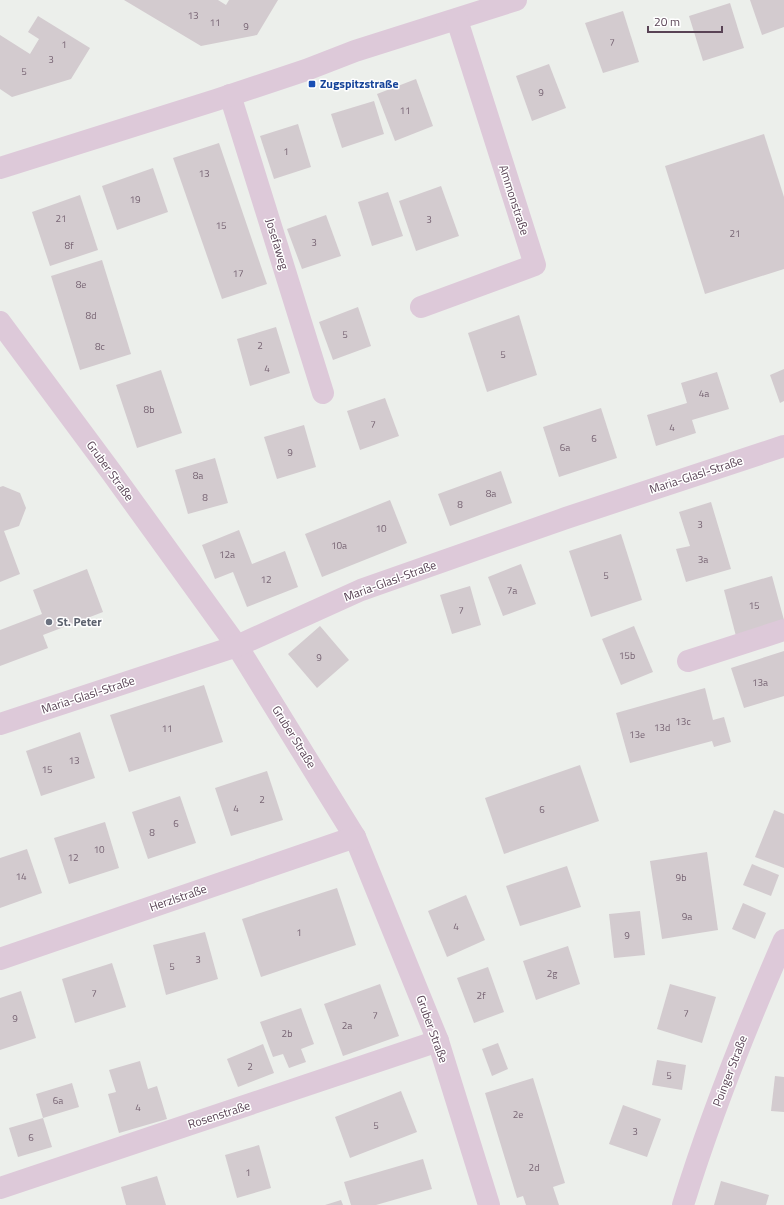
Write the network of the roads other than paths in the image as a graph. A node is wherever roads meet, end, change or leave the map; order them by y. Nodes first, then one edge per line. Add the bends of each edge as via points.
1 (516, 0) edge
2 (457, 20) junction
3 (230, 95) junction
4 (0, 168) edge
5 (421, 307) dead end
6 (0, 322) edge
7 (323, 393) dead end
8 (784, 446) edge
9 (784, 630) edge
10 (237, 646) junction
11 (688, 661) dead end
12 (0, 724) edge
13 (355, 837) junction
14 (784, 940) edge
15 (0, 959) edge
16 (438, 1041) junction
17 (0, 1188) edge
18 (489, 1205) edge
19 (683, 1205) edge

1 - 2 street
2 - 3 street via 355,51
2 - 5 street, Ammonstraße via 535,265
3 - 4 street
3 - 7 street, Josefaweg
6 - 10 street, Gruber Straße
8 - 10 street, Maria-Glasl-Straße via 566,518 361,590
9 - 11 street
10 - 12 street, Maria-Glasl-Straße
10 - 13 street, Gruber Straße
13 - 15 street, Herzlstraße
13 - 16 street, Gruber Straße
14 - 19 street, Poinger Straße via 728,1072
16 - 17 street, Rosenstraße
16 - 18 street, Gruber Straße

